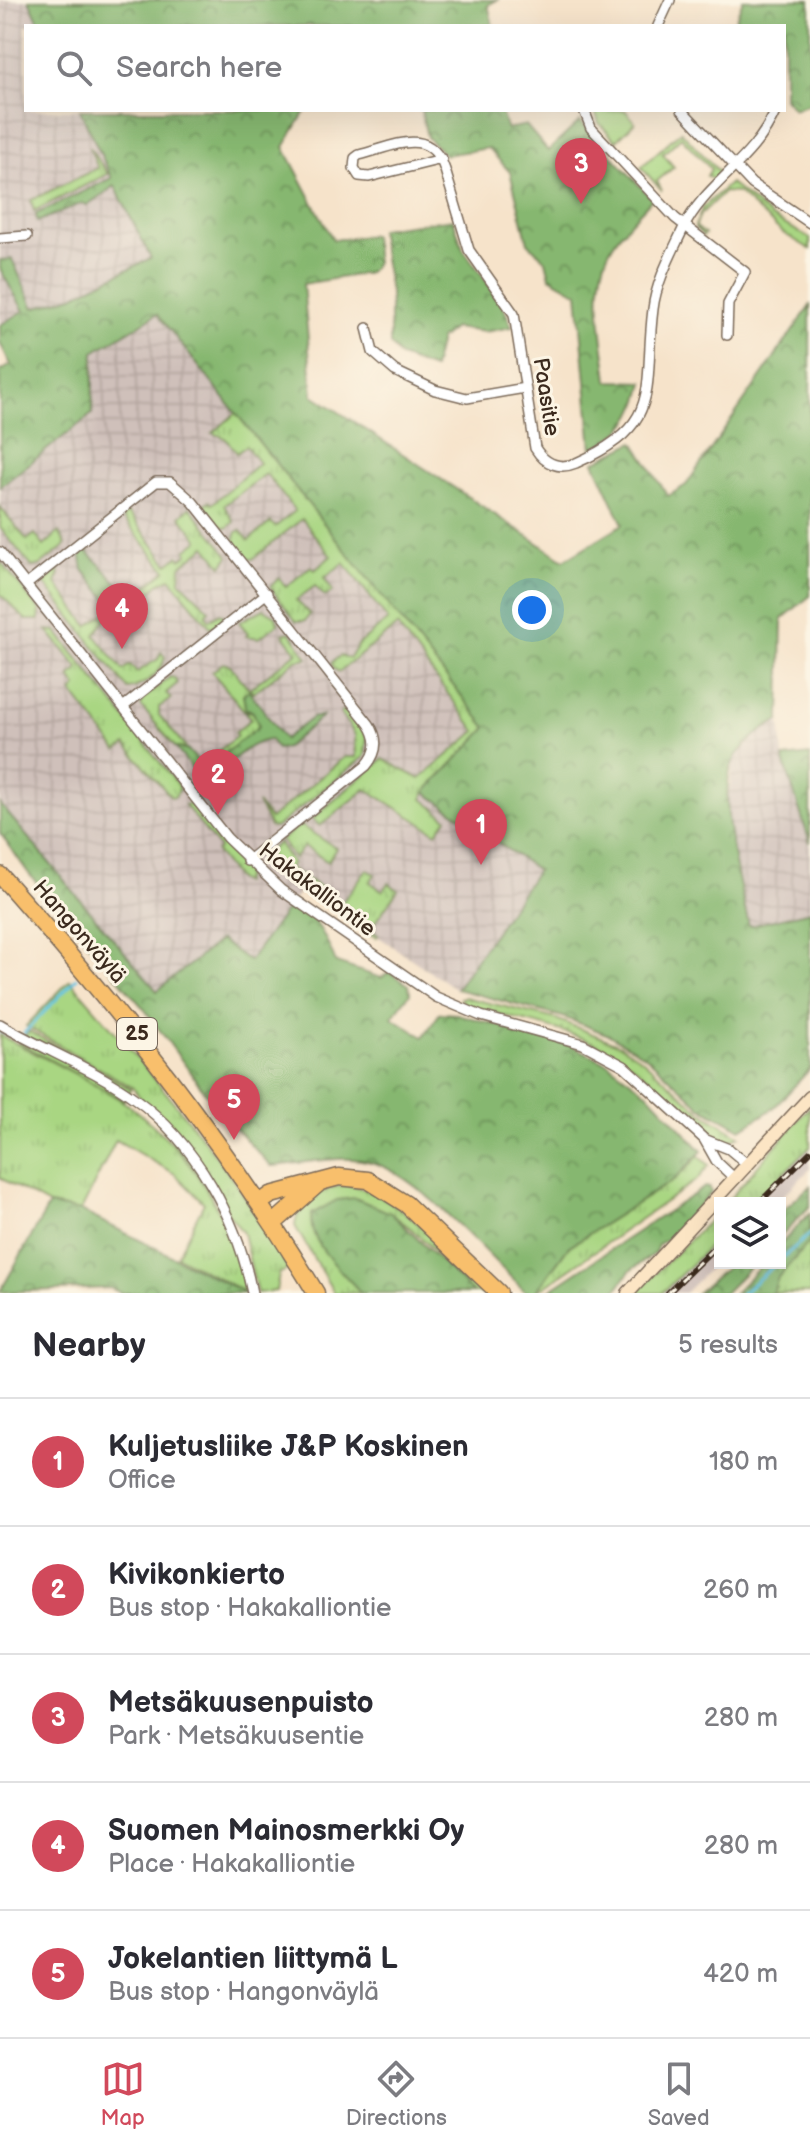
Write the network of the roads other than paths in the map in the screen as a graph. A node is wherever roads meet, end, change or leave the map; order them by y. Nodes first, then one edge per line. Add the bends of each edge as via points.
1 (670, 0) edge
2 (659, 24) edge
3 (585, 112) edge
4 (684, 112) edge
5 (775, 112) edge
6 (442, 159) junction
7 (736, 168) junction
8 (810, 223) edge
9 (684, 226) junction
10 (27, 236) dead end
11 (0, 238) edge
12 (367, 328) dead end
13 (727, 335) dead end
14 (525, 388) junction
15 (0, 552) edge
16 (26, 585) junction
17 (267, 593) junction
18 (123, 707) junction
19 (247, 861) junction
20 (0, 875) edge
21 (0, 1024) edge
22 (810, 1097) edge
23 (704, 1139) junction
24 (747, 1164) junction
25 (734, 1178) junction
26 (319, 1183) junction
27 (261, 1202) junction
28 (274, 1223) junction
29 (252, 1293) edge
30 (316, 1293) edge
31 (499, 1293) edge
32 (628, 1293) edge

1 - 2 street
3 - 9 street via 591,128
4 - 7 street
5 - 7 street, Paasitie via 760,143
6 - 6 street via 429,144 413,142 359,155 353,163 364,178
6 - 14 street, Paasitie via 469,250 514,314
7 - 8 street via 769,198
7 - 9 street, Paasitie via 698,204
9 - 13 street via 745,272 728,304
9 - 14 street, Paasitie via 653,307 648,390 635,423 621,438 573,464 551,464 535,448
10 - 11 street
12 - 14 street via 373,352 395,371 435,390 467,398
15 - 16 street, Hakakalliontie
16 - 17 street via 156,482 170,482
16 - 18 street, Hakakalliontie
17 - 18 street
17 - 19 street via 369,724 376,743 366,766
18 - 19 street, Hakakalliontie
19 - 23 street, Hakakalliontie via 436,997 603,1053 646,1084
20 - 27 highway, Hangonväylä / 25 via 107,996
21 - 29 street via 121,1090 162,1124 215,1190 239,1241
22 - 24 main road
23 - 24 street, Hakakalliontie
23 - 25 street, Hakakalliontie
24 - 25 main road
25 - 32 main road
26 - 27 highway
26 - 28 highway
26 - 31 highway via 352,1176 385,1188
27 - 28 highway, Hangonväylä / 25
28 - 30 highway, Hangonväylä / 25

